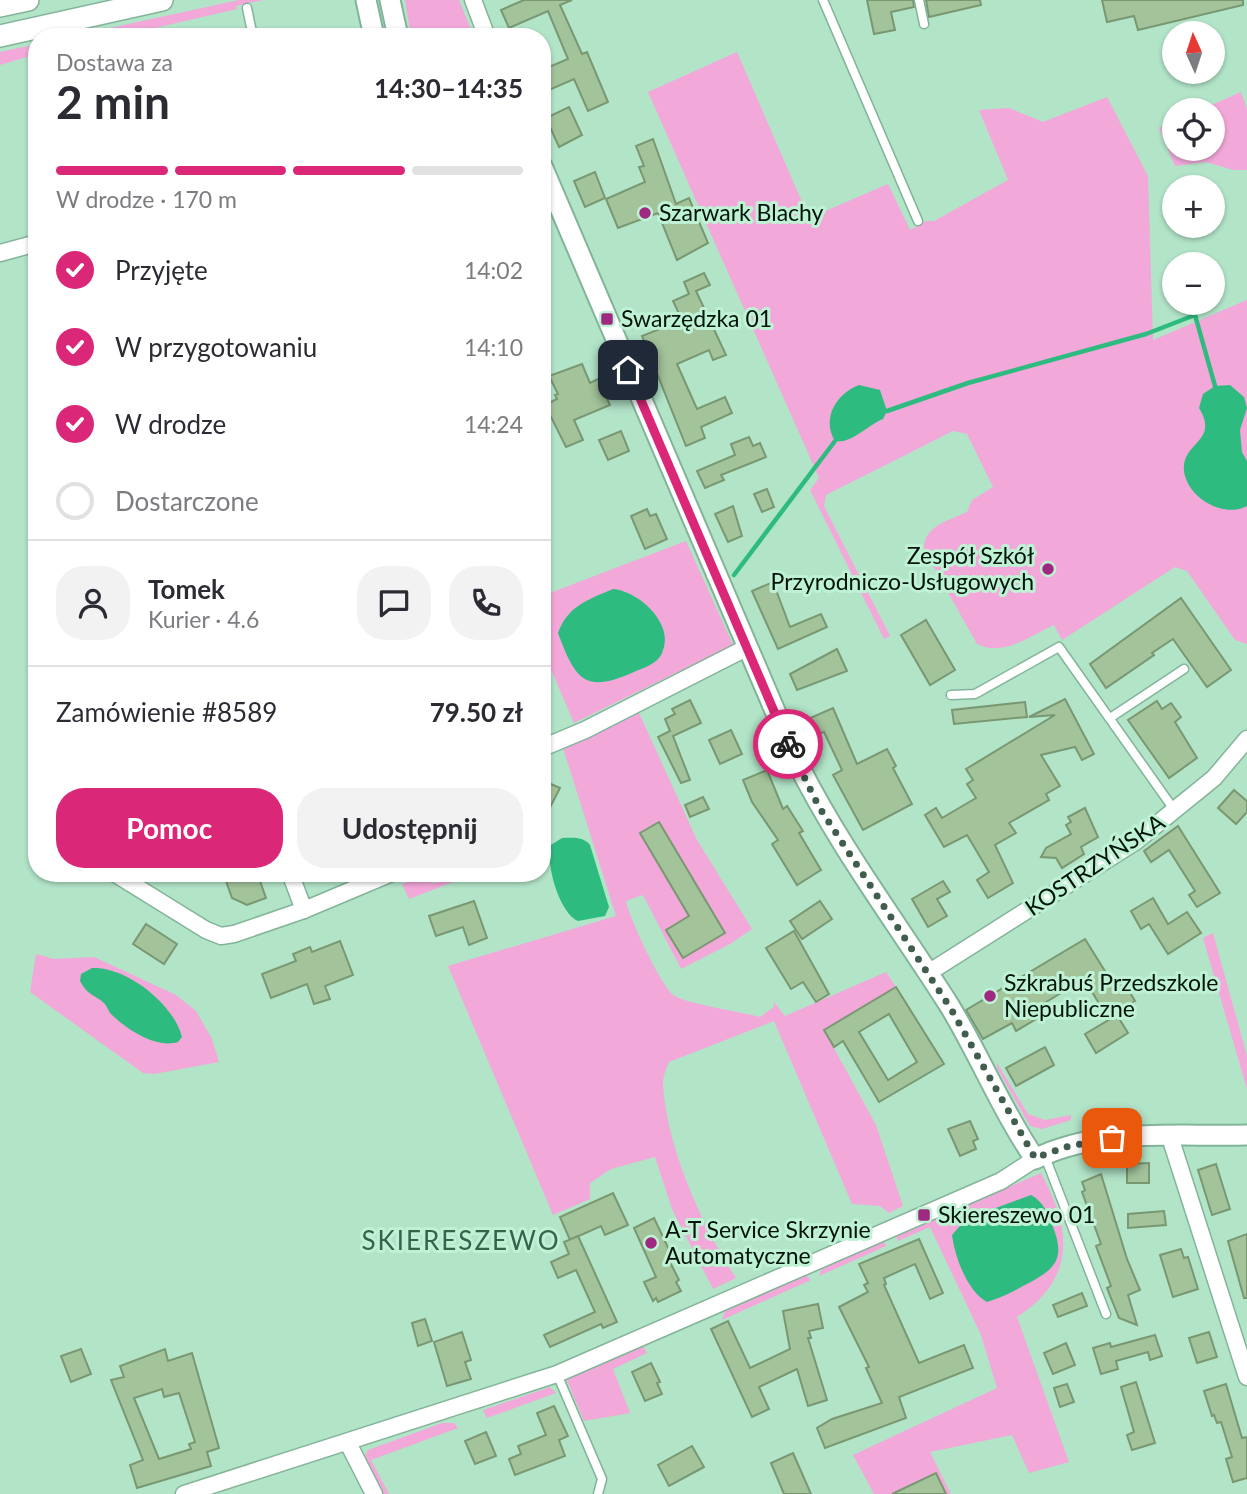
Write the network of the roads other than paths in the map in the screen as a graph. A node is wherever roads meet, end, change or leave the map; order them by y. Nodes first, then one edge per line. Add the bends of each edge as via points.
1 (162, 0) edge
2 (366, 0) edge
3 (390, 0) edge
4 (473, 0) edge
5 (823, 0) edge
6 (919, 0) edge
7 (247, 8) dead end
8 (924, 24) dead end
9 (36, 28) edge
10 (251, 28) edge
11 (372, 28) edge
12 (396, 28) edge
13 (484, 28) edge
14 (28, 30) edge
15 (0, 36) edge
16 (551, 187) edge
17 (918, 221) dead end
18 (28, 245) edge
19 (0, 253) edge
20 (746, 648) junction
21 (1184, 669) dead end
22 (951, 695) dead end
23 (1110, 718) junction
24 (1247, 739) edge
25 (551, 744) edge
26 (1175, 811) junction
27 (129, 882) edge
28 (293, 882) edge
29 (371, 882) edge
30 (304, 910) junction
31 (928, 973) junction
32 (1247, 1135) edge
33 (1170, 1137) junction
34 (1040, 1156) junction
35 (1106, 1314) dead end
36 (557, 1374) junction
37 (1247, 1377) edge
38 (348, 1443) junction
39 (184, 1494) edge
40 (374, 1494) edge
41 (598, 1494) edge

1 - 9 main road
2 - 11 street
3 - 12 street
4 - 13 street
5 - 17 lane
6 - 8 lane
7 - 10 lane
14 - 15 main road
16 - 20 street
18 - 19 street
20 - 25 street
20 - 31 street via 819,807
21 - 23 lane
22 - 23 lane via 975,694 1059,647
23 - 26 lane
24 - 26 street, KOSTRZYŃSKA via 1214,778
26 - 31 street, KOSTRZYŃSKA via 1135,842
27 - 30 street via 221,936
28 - 30 street
29 - 30 street
31 - 34 street
32 - 33 street
33 - 34 street via 1100,1139
33 - 37 street
34 - 35 lane
34 - 36 street via 1001,1181
36 - 38 street
36 - 41 lane via 602,1479
38 - 39 street
38 - 40 street

